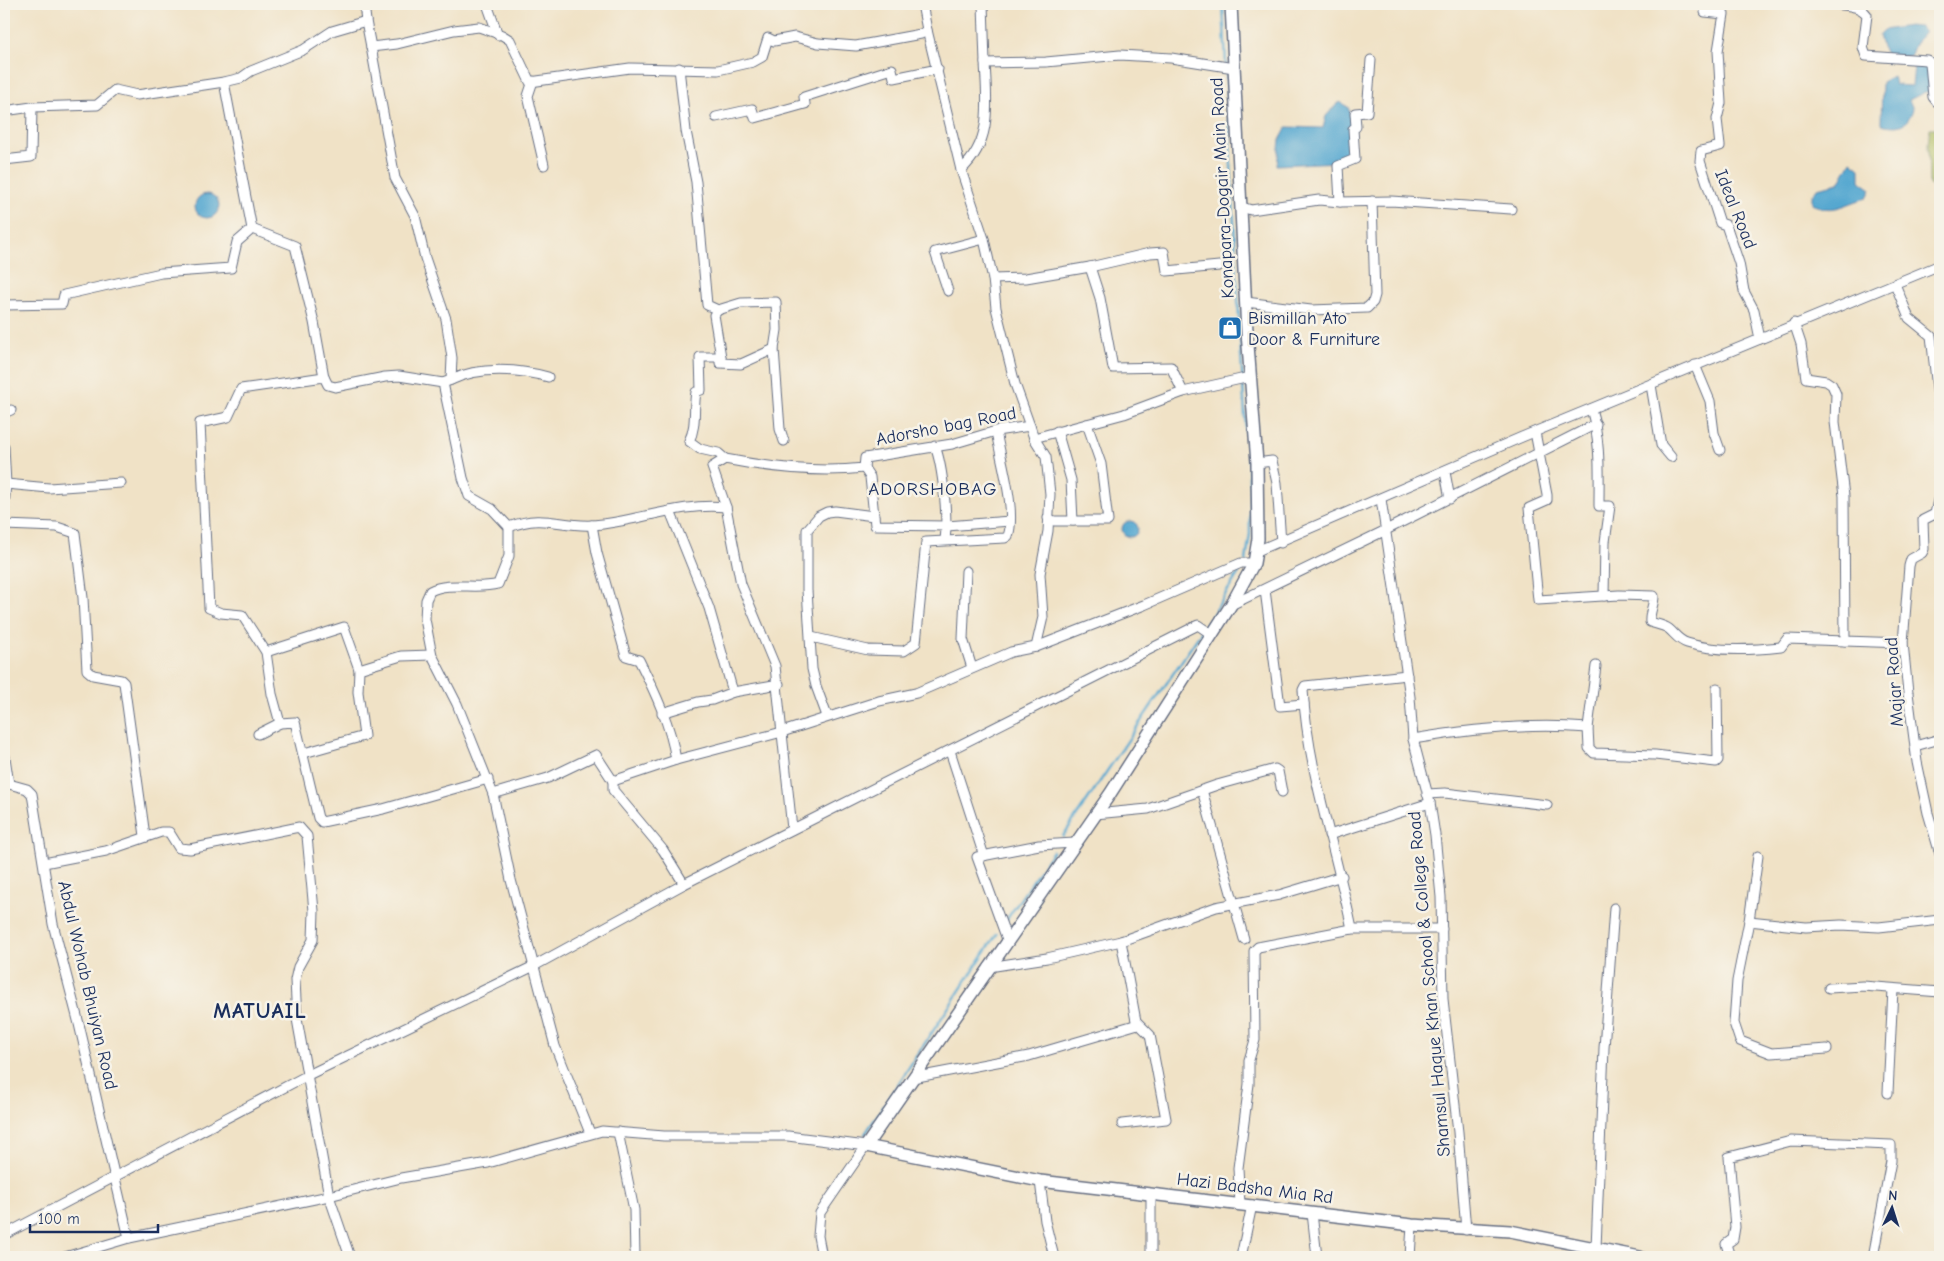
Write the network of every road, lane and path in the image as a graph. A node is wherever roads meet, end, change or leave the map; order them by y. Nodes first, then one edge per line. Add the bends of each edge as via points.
1 (364, 4) edge
2 (487, 4) edge
3 (922, 4) edge
4 (983, 4) edge
5 (1230, 4) edge
6 (1706, 4) edge
7 (1835, 4) edge
8 (366, 21) junction
9 (926, 30) junction
10 (498, 35) junction
11 (371, 47) junction
12 (1371, 60) dead end
13 (985, 63) junction
14 (679, 68) junction
15 (1234, 68) junction
16 (938, 69) junction
17 (533, 81) junction
18 (224, 82) junction
19 (1940, 102) edge
20 (32, 107) junction
21 (4, 111) edge
22 (716, 117) dead end
23 (4, 160) edge
24 (544, 165) dead end
25 (961, 170) junction
26 (1372, 200) junction
27 (1340, 202) junction
28 (1242, 207) junction
29 (1511, 209) dead end
30 (252, 229) junction
31 (984, 239) junction
32 (1940, 265) edge
33 (1219, 266) dead end
34 (1090, 267) junction
35 (993, 279) junction
36 (1895, 284) junction
37 (948, 291) dead end
38 (1246, 302) junction
39 (4, 305) edge
40 (718, 310) junction
41 (1794, 323) junction
42 (1760, 338) junction
43 (774, 350) junction
44 (720, 357) junction
45 (1696, 365) junction
46 (324, 377) junction
47 (548, 377) dead end
48 (1244, 378) junction
49 (447, 382) junction
50 (1651, 385) junction
51 (1183, 392) junction
52 (1591, 410) junction
53 (1940, 415) edge
54 (1087, 424) junction
55 (1596, 424) junction
56 (1030, 426) junction
57 (996, 431) junction
58 (1057, 431) junction
59 (1535, 432) junction
60 (1034, 438) junction
61 (784, 441) dead end
62 (935, 446) junction
63 (4, 447) edge
64 (1720, 450) dead end
65 (1540, 452) junction
66 (1671, 457) dead end
67 (725, 459) junction
68 (1257, 463) junction
69 (864, 468) junction
70 (1444, 472) junction
71 (121, 483) dead end
72 (6, 484) junction
73 (1940, 492) edge
74 (1381, 499) junction
75 (1450, 499) junction
76 (4, 506) edge
77 (726, 507) junction
78 (670, 511) junction
79 (874, 516) junction
80 (1048, 518) junction
81 (1010, 521) junction
82 (1073, 521) junction
83 (4, 525) edge
84 (592, 525) junction
85 (947, 526) junction
86 (509, 527) junction
87 (1386, 530) junction
88 (945, 540) junction
89 (1280, 543) junction
90 (1257, 551) junction
91 (1248, 563) junction
92 (966, 570) dead end
93 (1265, 590) junction
94 (1604, 596) junction
95 (1231, 605) junction
96 (1209, 632) junction
97 (811, 636) junction
98 (1845, 642) junction
99 (1903, 643) junction
100 (1036, 647) junction
101 (266, 652) junction
102 (432, 655) junction
103 (1596, 666) dead end
104 (972, 668) junction
105 (359, 669) junction
106 (1407, 675) junction
107 (779, 684) junction
108 (1717, 688) dead end
109 (733, 692) junction
110 (1304, 704) junction
111 (662, 713) junction
112 (827, 716) junction
113 (280, 723) junction
114 (1588, 728) junction
115 (782, 732) junction
116 (258, 734) dead end
117 (1413, 739) junction
118 (1940, 739) edge
119 (1915, 746) junction
120 (950, 750) junction
121 (4, 751) edge
122 (304, 754) junction
123 (676, 760) junction
124 (488, 780) junction
125 (613, 781) junction
126 (1202, 790) junction
127 (1282, 792) dead end
128 (493, 794) junction
129 (1427, 794) junction
130 (1430, 803) junction
131 (1547, 805) dead end
132 (1095, 814) junction
133 (792, 829) junction
134 (1329, 835) junction
135 (145, 836) junction
136 (1075, 843) junction
137 (1940, 854) edge
138 (984, 856) junction
139 (1758, 856) dead end
140 (44, 863) junction
141 (1342, 876) junction
142 (684, 884) junction
143 (1234, 903) junction
144 (1614, 908) dead end
145 (1940, 920) edge
146 (1749, 921) junction
147 (1352, 929) junction
148 (1442, 929) junction
149 (1244, 939) dead end
150 (1120, 941) junction
151 (1008, 942) junction
152 (534, 966) junction
153 (989, 967) junction
154 (1829, 988) dead end
155 (1893, 989) junction
156 (1940, 992) edge
157 (1138, 1024) junction
158 (1827, 1049) dead end
159 (306, 1076) junction
160 (912, 1078) junction
161 (1888, 1093) dead end
162 (1122, 1124) dead end
163 (618, 1132) junction
164 (590, 1133) junction
165 (866, 1146) junction
166 (116, 1175) junction
167 (1040, 1181) junction
168 (1151, 1194) junction
169 (329, 1196) junction
170 (1240, 1204) junction
171 (1252, 1205) junction
172 (1312, 1213) junction
173 (1412, 1226) junction
174 (1466, 1230) junction
175 (4, 1235) edge
176 (129, 1238) junction
177 (1596, 1248) junction
178 (65, 1257) edge
179 (350, 1257) edge
180 (635, 1257) edge
181 (822, 1257) edge
182 (1054, 1257) edge
183 (1151, 1257) edge
184 (1241, 1257) edge
185 (1317, 1257) edge
186 (1410, 1257) edge
187 (1640, 1257) edge
188 (1730, 1257) edge
189 (1873, 1257) edge

1 - 8 street
2 - 10 street
3 - 9 street
4 - 13 street
5 - 15 main road, Konapara-Dogair Main Road
6 - 42 street, Ideal Road via 1705,12 1724,14 1718,51 1720,146 1701,151 1700,161 1720,223 1726,225 1734,246 1744,291 1754,310
7 - 19 street via 1863,10 1867,15 1863,47 1866,56 1927,60 1934,97
8 - 11 street
8 - 18 street via 332,31 303,50 241,78
9 - 14 street via 921,34 856,46 818,43 795,37 774,41 768,38 762,56 753,62 718,70
9 - 16 street
10 - 11 street via 479,27
10 - 17 street via 510,40 524,73 530,82
11 - 49 street via 395,178 415,216 425,258 446,319 452,358
12 - 27 street via 1367,112 1355,113 1355,159 1338,166
13 - 15 street via 1046,62 1120,55 1171,58
13 - 25 street via 986,126 983,140 978,152
14 - 17 street via 630,68
14 - 40 street via 686,132 696,182 707,305
15 - 28 main road, Konapara-Dogair Main Road
16 - 22 street via 894,78 892,69 804,97 805,104 769,115 755,118 752,110
16 - 25 street
17 - 24 street via 528,96
18 - 20 street via 137,95 116,90 97,105
18 - 30 street
20 - 21 street
20 - 23 street via 31,158
25 - 31 street
26 - 27 street
26 - 29 street
26 - 38 street via 1375,295 1367,308 1311,310
27 - 28 street via 1319,200 1251,210
28 - 38 main road, Konapara-Dogair Main Road
30 - 39 street via 237,242 231,268 161,273 64,296 62,304
30 - 46 street via 294,246 314,322
31 - 35 street
31 - 37 street via 936,252
32 - 36 street
33 - 34 street via 1167,271 1164,252
34 - 35 street via 1026,278
34 - 51 street via 1100,298 1113,368 1171,367
35 - 56 street via 996,308 1015,384
36 - 41 street
36 - 53 street via 1910,318 1931,336
38 - 48 main road, Konapara-Dogair Main Road
40 - 43 street via 741,303 776,302
40 - 44 street via 714,315
41 - 42 street
41 - 98 street via 1806,378 1826,381 1836,394 1835,422 1844,496
42 - 45 street
43 - 44 street via 741,364 720,363
43 - 61 street via 780,430
44 - 67 street, Adorsho bag Road via 700,357 700,390 696,392 696,410 689,441 700,450 718,453
45 - 50 street
45 - 64 street via 1710,401
46 - 49 street via 328,385 336,388 399,376
46 - 101 street via 241,389 228,418 200,423 209,608 242,615
47 - 49 street via 504,370 480,372
48 - 51 street, Adorsho bag Road
48 - 68 main road, Konapara-Dogair Main Road
49 - 86 street via 469,496 492,509
50 - 52 street
50 - 66 street via 1662,445
51 - 54 street, Adorsho bag Road
52 - 55 street
52 - 59 street
54 - 58 street, Adorsho bag Road
54 - 82 street via 1101,464 1108,521
55 - 65 street
55 - 94 street via 1599,506 1610,506 1605,542
56 - 57 street, Adorsho bag Road
56 - 60 street, Adorsho bag Road
57 - 62 street, Adorsho bag Road
57 - 81 street
58 - 60 street, Adorsho bag Road
58 - 82 street via 1071,480
59 - 65 street
59 - 70 street
60 - 80 street via 1046,457 1049,471
62 - 69 street, Adorsho bag Road via 865,458
62 - 85 street via 940,460
63 - 72 street
65 - 75 street
65 - 94 street via 1547,500 1529,508 1536,598 1541,601
67 - 69 street, Adorsho bag Road via 782,468 838,471
67 - 77 street via 712,467
68 - 89 street via 1272,461 1277,483
68 - 90 main road, Konapara-Dogair Main Road
69 - 79 street via 870,477
70 - 74 street
70 - 75 street
71 - 72 street via 49,488
72 - 76 street
73 - 99 street, Majar Road via 1936,514 1924,520 1924,549 1911,559 1909,566
74 - 87 street, Shamsul Haque Khan School & College Road
74 - 89 street
75 - 87 street
77 - 78 street via 690,507
77 - 107 street via 741,584 770,651
78 - 84 street
78 - 109 street via 709,608
79 - 85 street via 875,525
79 - 97 street via 827,512 819,516 808,530 807,590
80 - 82 street
80 - 100 street via 1040,574 1043,616
81 - 85 street
81 - 88 street via 1010,531 1005,538
83 - 135 street via 57,528 76,534 87,670 93,675 124,683
84 - 86 street via 527,520
84 - 111 street via 626,656 639,660
85 - 88 street
86 - 102 street via 509,556 498,584 438,587 430,591 425,619
87 - 93 street
87 - 106 street, Shamsul Haque Khan School & College Road
88 - 97 street via 926,542 916,643 904,651 868,650
89 - 90 street
90 - 91 main road, Konapara-Dogair Main Road
91 - 95 main road, Konapara-Dogair Main Road
91 - 100 street
92 - 104 street via 962,627
93 - 95 street
93 - 110 street via 1280,706
94 - 98 street via 1654,596 1650,622 1668,628 1686,643 1757,650 1781,647 1787,639
95 - 96 main road, Konapara-Dogair Main Road
96 - 120 street via 1198,625
96 - 132 main road, Konapara-Dogair Main Road
97 - 112 street via 812,669
98 - 99 street
99 - 119 street, Majar Road
100 - 104 street via 1010,652
101 - 105 street via 344,627
101 - 113 street
102 - 105 street via 401,656
102 - 124 street via 457,704
103 - 114 street
104 - 112 street via 916,693
105 - 122 street via 358,692 364,736
106 - 110 street via 1305,686
106 - 117 street, Shamsul Haque Khan School & College Road
107 - 109 street
107 - 115 street
108 - 114 street via 1716,762 1594,753 1589,748
109 - 111 street
110 - 134 street via 1312,768
111 - 123 street via 671,731
112 - 115 street
113 - 116 street
113 - 122 street via 295,722
114 - 117 street via 1526,726
115 - 123 street
115 - 133 street
117 - 129 street, Shamsul Haque Khan School & College Road
118 - 119 street
119 - 137 street, Majar Road via 1924,796
120 - 133 street
120 - 138 street
121 - 140 street, Abdul Wohab Bhuiyan Road via 10,784 32,794
122 - 124 street via 318,818 322,822
123 - 125 street
124 - 128 street
125 - 128 street via 596,755 548,778
125 - 142 street via 613,790 663,850
126 - 127 street via 1275,769
126 - 132 street via 1148,809
126 - 143 street
128 - 152 street
129 - 130 street, Shamsul Haque Khan School & College Road
129 - 131 street
130 - 134 street
130 - 148 street, Shamsul Haque Khan School & College Road
132 - 136 main road, Konapara-Dogair Main Road
133 - 142 street
134 - 141 street
135 - 140 street via 106,851
135 - 159 street via 169,832 180,848 190,849 299,827 304,831 314,911 314,940 298,967 295,980
136 - 138 street via 1040,845
136 - 151 main road, Konapara-Dogair Main Road
138 - 151 street via 977,857
139 - 146 street
140 - 166 street, Abdul Wohab Bhuiyan Road via 54,924
141 - 143 street via 1279,895
141 - 147 street
142 - 152 street
143 - 149 street
143 - 150 street
144 - 177 street via 1604,1048
145 - 146 street via 1879,927 1806,927
146 - 158 street via 1737,981 1734,1023 1740,1041 1771,1053
147 - 148 street
147 - 170 street via 1254,951 1255,1040 1249,1060 1238,1168
148 - 174 street, Shamsul Haque Khan School & College Road via 1443,999
150 - 153 street via 1020,964
150 - 157 street
151 - 153 main road, Konapara-Dogair Main Road
152 - 159 street
152 - 164 street via 555,1046
153 - 160 main road, Konapara-Dogair Main Road
154 - 155 street via 1863,986
155 - 156 street
155 - 161 street
157 - 160 street via 1029,1056
157 - 162 street via 1150,1035 1166,1119
159 - 166 street
159 - 169 street
160 - 165 main road, Konapara-Dogair Main Road
163 - 164 street
163 - 165 street via 664,1136 788,1136
163 - 180 street via 634,1210
164 - 169 street via 488,1163 401,1178
165 - 167 main road, Hazi Badsha Mia Rd
165 - 181 street via 820,1213 818,1236
166 - 175 street
166 - 176 street, Abdul Wohab Bhuiyan Road
167 - 168 main road, Hazi Badsha Mia Rd
167 - 182 street via 1044,1221
168 - 170 main road, Hazi Badsha Mia Rd
168 - 183 street
169 - 176 street
169 - 179 street
170 - 171 main road, Hazi Badsha Mia Rd
171 - 172 main road, Hazi Badsha Mia Rd
171 - 184 street
172 - 173 main road, Hazi Badsha Mia Rd
172 - 185 street
173 - 174 main road, Hazi Badsha Mia Rd
173 - 186 street
174 - 177 main road, Hazi Badsha Mia Rd via 1510,1231
176 - 178 street
177 - 187 main road, Hazi Badsha Mia Rd
188 - 189 street via 1726,1244 1733,1239 1735,1227 1729,1157 1791,1141 1891,1144 1891,1161

